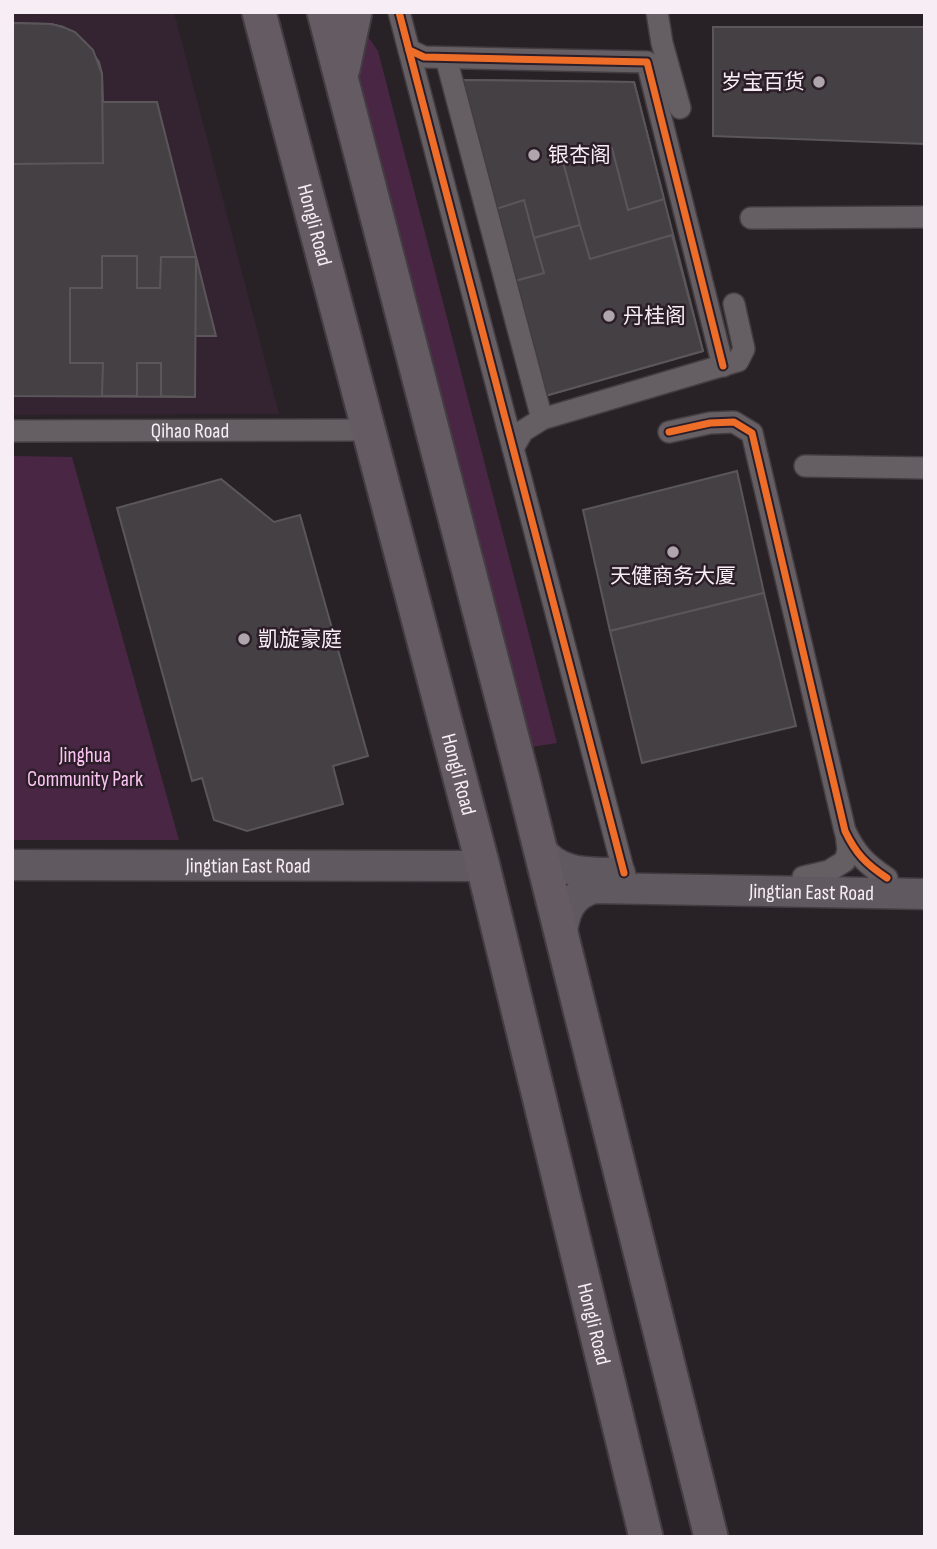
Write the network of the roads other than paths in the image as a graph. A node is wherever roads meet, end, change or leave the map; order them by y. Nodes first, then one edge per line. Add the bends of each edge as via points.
1 (259, 12) edge
2 (324, 12) edge
3 (355, 12) edge
4 (399, 12) edge
5 (648, 12) edge
6 (657, 12) edge
7 (409, 50) junction
8 (446, 58) junction
9 (647, 62) junction
10 (341, 78) junction
11 (680, 108) dead end
12 (925, 217) edge
13 (751, 218) dead end
14 (734, 304) dead end
15 (723, 366) junction
16 (542, 419) junction
17 (368, 430) junction
18 (12, 431) edge
19 (669, 432) dead end
20 (513, 448) junction
21 (805, 466) dead end
22 (925, 468) edge
23 (845, 831) junction
24 (538, 846) junction
25 (12, 864) edge
26 (483, 866) junction
27 (624, 873) junction
28 (803, 877) junction
29 (887, 878) junction
30 (925, 879) edge
31 (925, 894) edge
32 (561, 938) junction
33 (646, 1537) edge
34 (710, 1537) edge

1 - 17 main road, Hongli Road
2 - 10 main road
3 - 10 main road
4 - 7 street
5 - 9 street
6 - 11 street
7 - 8 street via 424,58
7 - 20 street
8 - 9 street
8 - 16 street
9 - 15 street
10 - 24 main road
12 - 13 street
14 - 15 street via 744,349 738,361
15 - 16 street via 636,384
16 - 20 street via 523,431
17 - 18 street, Qihao Road
17 - 26 main road, Hongli Road
19 - 23 street via 734,422 752,433
20 - 27 street
21 - 22 street
23 - 28 street via 845,861 829,871
23 - 29 street via 867,865
24 - 27 street, Jingtian East Road via 551,860 572,870
24 - 32 main road
25 - 26 street, Jingtian East Road
26 - 33 main road, Hongli Road
27 - 28 street, Jingtian East Road
28 - 29 street, Jingtian East Road
29 - 30 street, Jingtian East Road
31 - 32 street, Jingtian East Road via 594,888 571,903
32 - 34 main road

